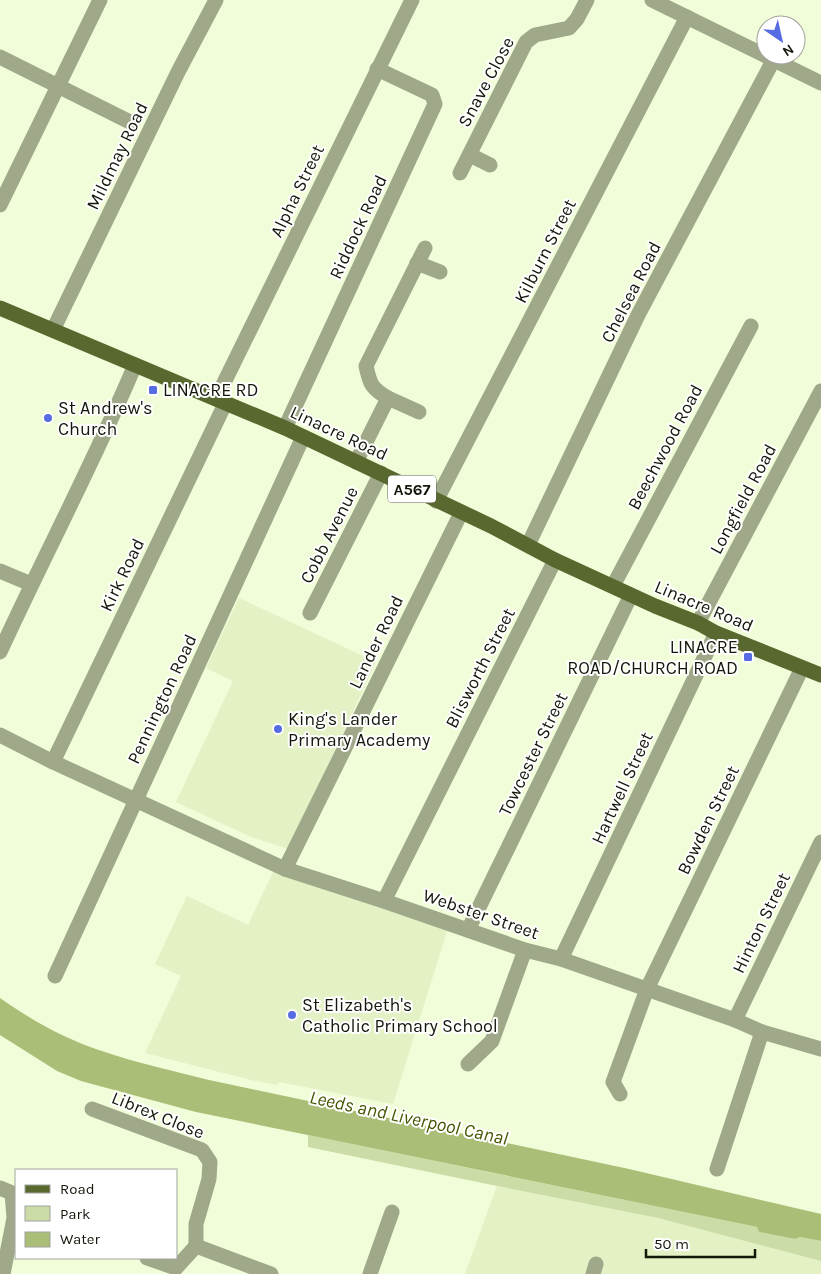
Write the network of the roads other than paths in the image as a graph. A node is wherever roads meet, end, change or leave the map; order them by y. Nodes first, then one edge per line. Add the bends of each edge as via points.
1 (100, 0) edge
2 (216, 0) edge
3 (412, 0) edge
4 (587, 0) edge
5 (652, 0) edge
6 (687, 17) junction
7 (756, 51) edge
8 (0, 57) edge
9 (771, 65) edge
10 (784, 65) edge
11 (377, 69) junction
12 (821, 83) edge
13 (58, 87) junction
14 (132, 123) dead end
15 (470, 155) junction
16 (490, 165) dead end
17 (460, 173) dead end
18 (0, 205) edge
19 (425, 248) dead end
20 (418, 263) junction
21 (440, 272) dead end
22 (0, 308) edge
23 (751, 326) dead end
24 (53, 330) junction
25 (135, 365) junction
26 (821, 391) edge
27 (388, 398) junction
28 (221, 401) junction
29 (419, 412) dead end
30 (285, 428) junction
31 (303, 437) junction
32 (356, 462) junction
33 (381, 473) junction
34 (436, 502) junction
35 (461, 513) junction
36 (528, 544) junction
37 (555, 560) junction
38 (0, 571) edge
39 (31, 584) junction
40 (613, 586) junction
41 (631, 594) junction
42 (310, 613) dead end
43 (698, 623) junction
44 (716, 633) junction
45 (0, 652) edge
46 (802, 668) junction
47 (821, 675) edge
48 (0, 735) edge
49 (53, 762) junction
50 (136, 800) junction
51 (821, 842) edge
52 (286, 869) junction
53 (384, 900) junction
54 (468, 930) junction
55 (525, 950) junction
56 (561, 959) junction
57 (55, 976) dead end
58 (647, 990) junction
59 (735, 1020) junction
60 (762, 1032) junction
61 (821, 1049) edge
62 (468, 1064) dead end
63 (620, 1094) dead end
64 (92, 1109) dead end
65 (717, 1169) dead end
66 (6, 1191) edge
67 (392, 1212) dead end
68 (15, 1218) edge
69 (196, 1246) junction
70 (149, 1259) edge
71 (176, 1271) edge
72 (3, 1274) edge
73 (271, 1274) edge
74 (370, 1274) edge

1 - 13 street
2 - 24 street, Mildmay Road
3 - 11 street, Alpha Street
4 - 15 street, Snave Close via 569,28 535,35 526,42
5 - 6 street
6 - 7 street
6 - 34 street, Kilburn Street
8 - 13 street
9 - 36 street, Chelsea Road via 638,315
10 - 12 street
11 - 28 street, Alpha Street
11 - 30 street, Riddock Road via 432,95 435,104
13 - 14 street
13 - 18 street
15 - 16 street, Snave Close
15 - 17 street, Snave Close
19 - 20 street
20 - 21 street
20 - 27 street via 366,366 376,391
22 - 24 main road, Linacre Road / A567
23 - 40 street, Beechwood Road
24 - 25 main road, Linacre Road / A567
25 - 28 main road, Linacre Road / A567
25 - 39 street via 112,420
26 - 43 street, Longfield Road
27 - 29 street
27 - 32 street
28 - 30 main road, Linacre Road / A567
28 - 49 street, Kirk Road
30 - 31 main road, Linacre Road / A567
31 - 32 main road, Linacre Road / A567
31 - 50 street, Pennington Road
32 - 33 main road, Linacre Road / A567
33 - 34 main road, Linacre Road / A567
33 - 42 street, Cobb Avenue
34 - 35 main road, Linacre Road / A567
35 - 36 main road, Linacre Road / A567
35 - 52 street, Lander Road
36 - 37 main road, Linacre Road / A567
37 - 40 main road, Linacre Road / A567
37 - 53 street, Blisworth Street
38 - 39 street
39 - 45 street
40 - 41 main road, Linacre Road / A567
41 - 43 main road, Linacre Road / A567
41 - 54 street, Towcester Street
43 - 44 main road, Linacre Road / A567
44 - 46 main road, Linacre Road / A567
44 - 56 street, Hartwell Street
46 - 47 main road, Linacre Road / A567
46 - 58 street, Bowden Street
48 - 49 street, Webster Street
49 - 50 street, Webster Street
50 - 52 street, Webster Street
50 - 57 street, Pennington Road
51 - 59 street, Hinton Street
52 - 53 street, Webster Street
53 - 54 street, Webster Street
54 - 55 street, Webster Street
55 - 56 street, Webster Street
55 - 62 street via 492,1041
56 - 58 street, Webster Street
58 - 59 street, Webster Street
58 - 63 street, Bowden Street via 613,1082
59 - 60 street, Webster Street
60 - 61 street, Webster Street
60 - 65 street
64 - 69 street, Librex Close via 202,1150 210,1162 209,1179 196,1224
66 - 68 street
67 - 74 street
68 - 72 street
69 - 71 street
69 - 73 street
70 - 71 street

